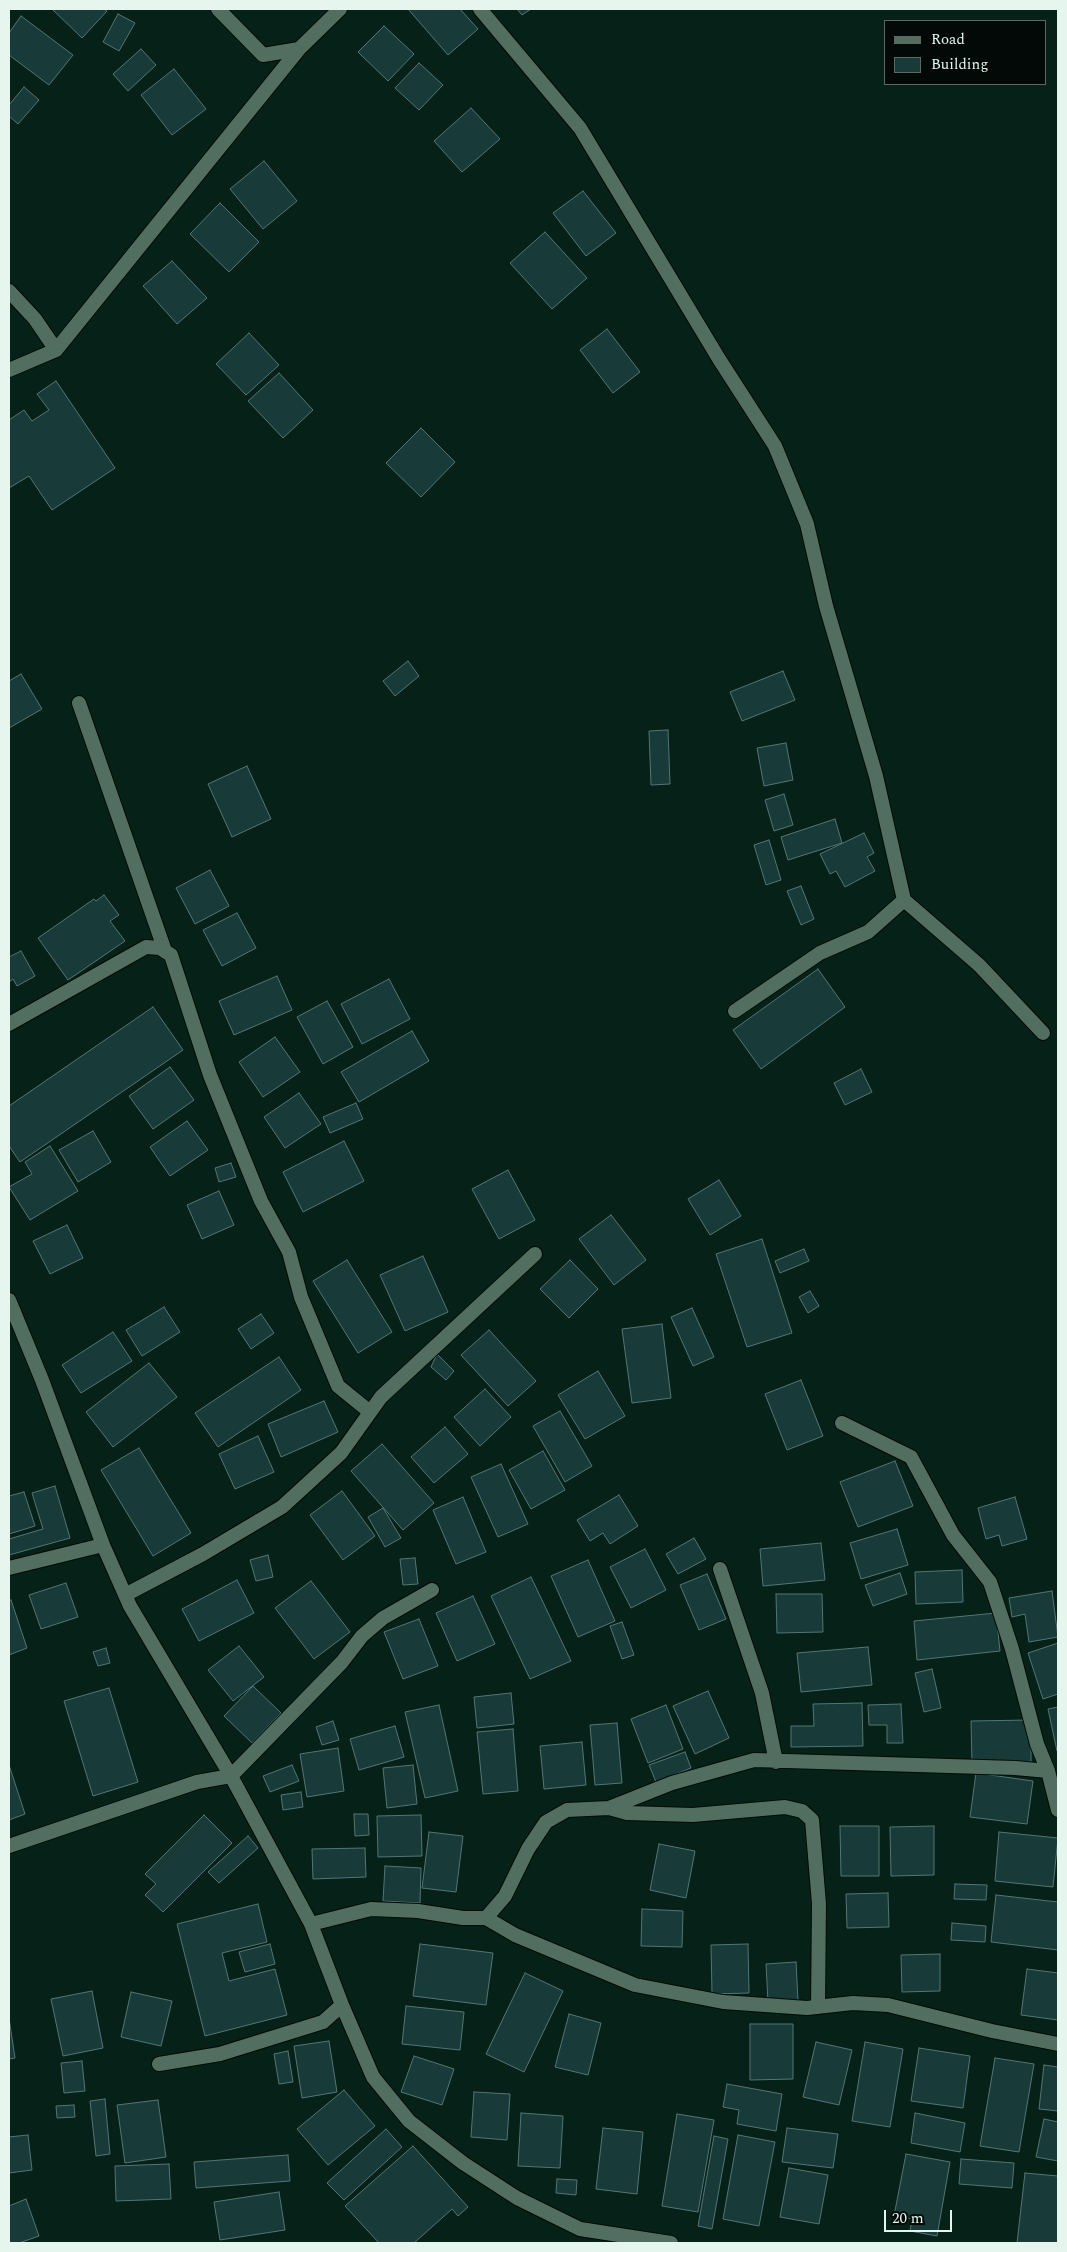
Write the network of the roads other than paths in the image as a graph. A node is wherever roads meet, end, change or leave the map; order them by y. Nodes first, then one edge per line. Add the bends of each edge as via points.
1 (218, 9) edge
2 (340, 9) edge
3 (480, 9) edge
4 (299, 49) junction
5 (9, 291) edge
6 (56, 350) junction
7 (9, 370) edge
8 (79, 703) dead end
9 (904, 900) junction
10 (165, 951) junction
11 (735, 1011) dead end
12 (9, 1024) edge
13 (1043, 1034) dead end
14 (535, 1254) dead end
15 (9, 1300) edge
16 (370, 1412) junction
17 (842, 1423) dead end
18 (102, 1546) junction
19 (9, 1568) edge
20 (720, 1568) dead end
21 (432, 1590) dead end
22 (125, 1595) junction
23 (776, 1762) junction
24 (1048, 1771) junction
25 (231, 1776) junction
26 (609, 1808) junction
27 (1058, 1810) edge
28 (9, 1846) edge
29 (486, 1918) junction
30 (311, 1924) junction
31 (342, 2005) junction
32 (818, 2007) junction
33 (1058, 2044) edge
34 (159, 2064) dead end
35 (670, 2243) edge

1 - 4 street via 263,55
2 - 4 street
3 - 9 street via 580,128 719,360 775,446 807,524 826,606 876,776
4 - 6 street
5 - 6 street via 35,319
6 - 7 street
8 - 10 street
9 - 11 street via 868,932 820,953
9 - 13 street via 979,965
10 - 12 street via 146,947
10 - 16 street via 171,955 210,1075 258,1192 290,1252 300,1297 338,1386
14 - 16 street via 381,1397
15 - 18 street via 42,1380
16 - 22 street via 341,1453 282,1507
17 - 24 street via 911,1457 953,1535 990,1582 1012,1648 1037,1744
18 - 19 street
18 - 22 street
20 - 23 street via 762,1693
21 - 25 street via 383,1618 362,1636 342,1662
22 - 25 street
23 - 24 street
23 - 26 street via 745,1762 672,1783
24 - 27 street
25 - 28 street via 197,1782
25 - 30 street
26 - 29 street via 567,1810 546,1822 528,1849 505,1896
26 - 32 street via 627,1813 693,1815 785,1807 802,1811 812,1820 819,1904
29 - 30 street via 371,1909
29 - 32 street via 515,1935 635,1985 723,2002
30 - 31 street
31 - 34 street via 323,2022 220,2054
31 - 35 street via 373,2077 409,2121 463,2163 517,2198 580,2229
32 - 33 street via 853,2003 888,2005

